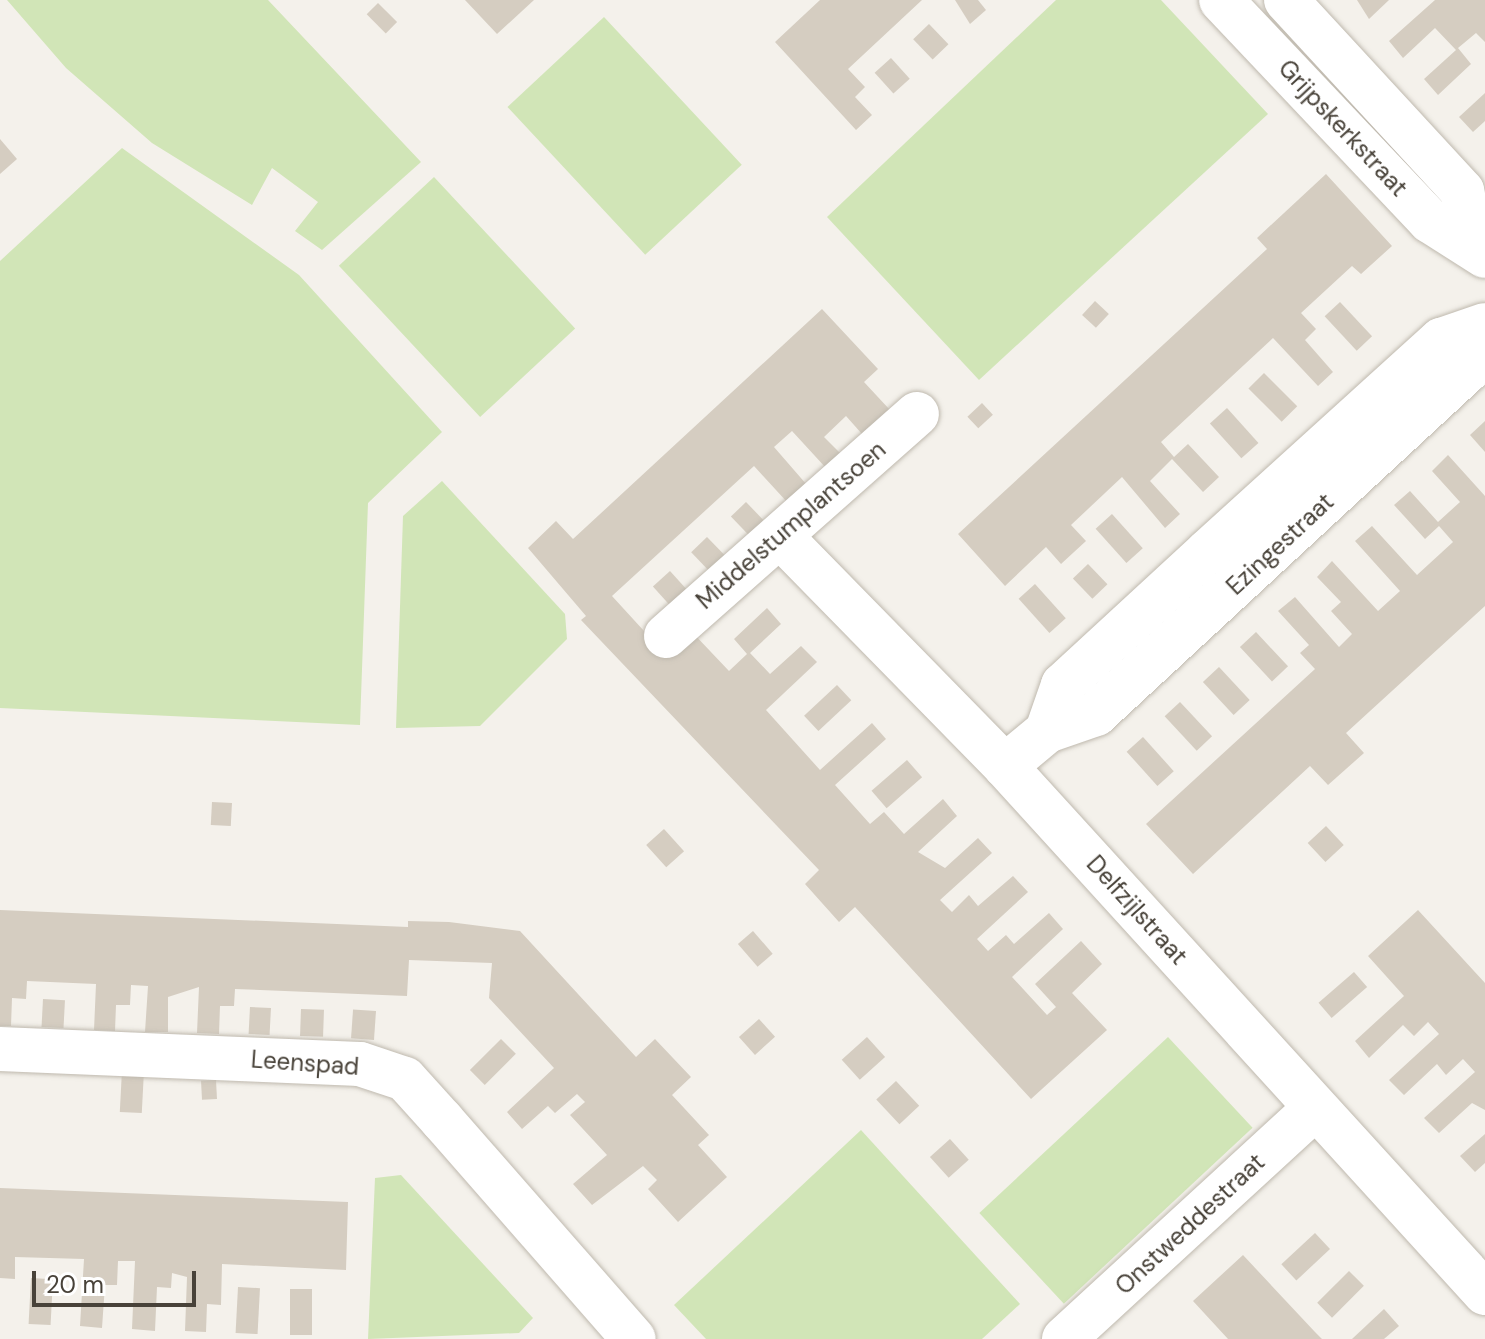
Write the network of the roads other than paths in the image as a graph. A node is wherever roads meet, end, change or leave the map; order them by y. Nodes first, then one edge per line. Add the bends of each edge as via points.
1 (1221, 0) edge
2 (1286, 0) edge
3 (1479, 250) edge
4 (1485, 325) edge
5 (917, 414) dead end
6 (780, 536) junction
7 (666, 636) dead end
8 (1005, 766) junction
9 (0, 1049) edge
10 (1315, 1108) junction
11 (1485, 1293) edge
12 (634, 1339) edge
13 (1064, 1339) edge

1 - 3 street, Grijpskerkstraat via 1430,221
2 - 3 street, Grijpskerkstraat via 1462,191
4 - 8 street, Ezingestraat via 1468,370 1108,704 1047,731
5 - 6 street, Middelstumplantsoen
6 - 7 street, Middelstumplantsoen
6 - 8 street, Delfzijlstraat
8 - 10 street, Delfzijlstraat
9 - 12 street, Leenspad via 360,1064 405,1079
10 - 11 street, Delfzijlstraat
10 - 13 street, Onstweddestraat

